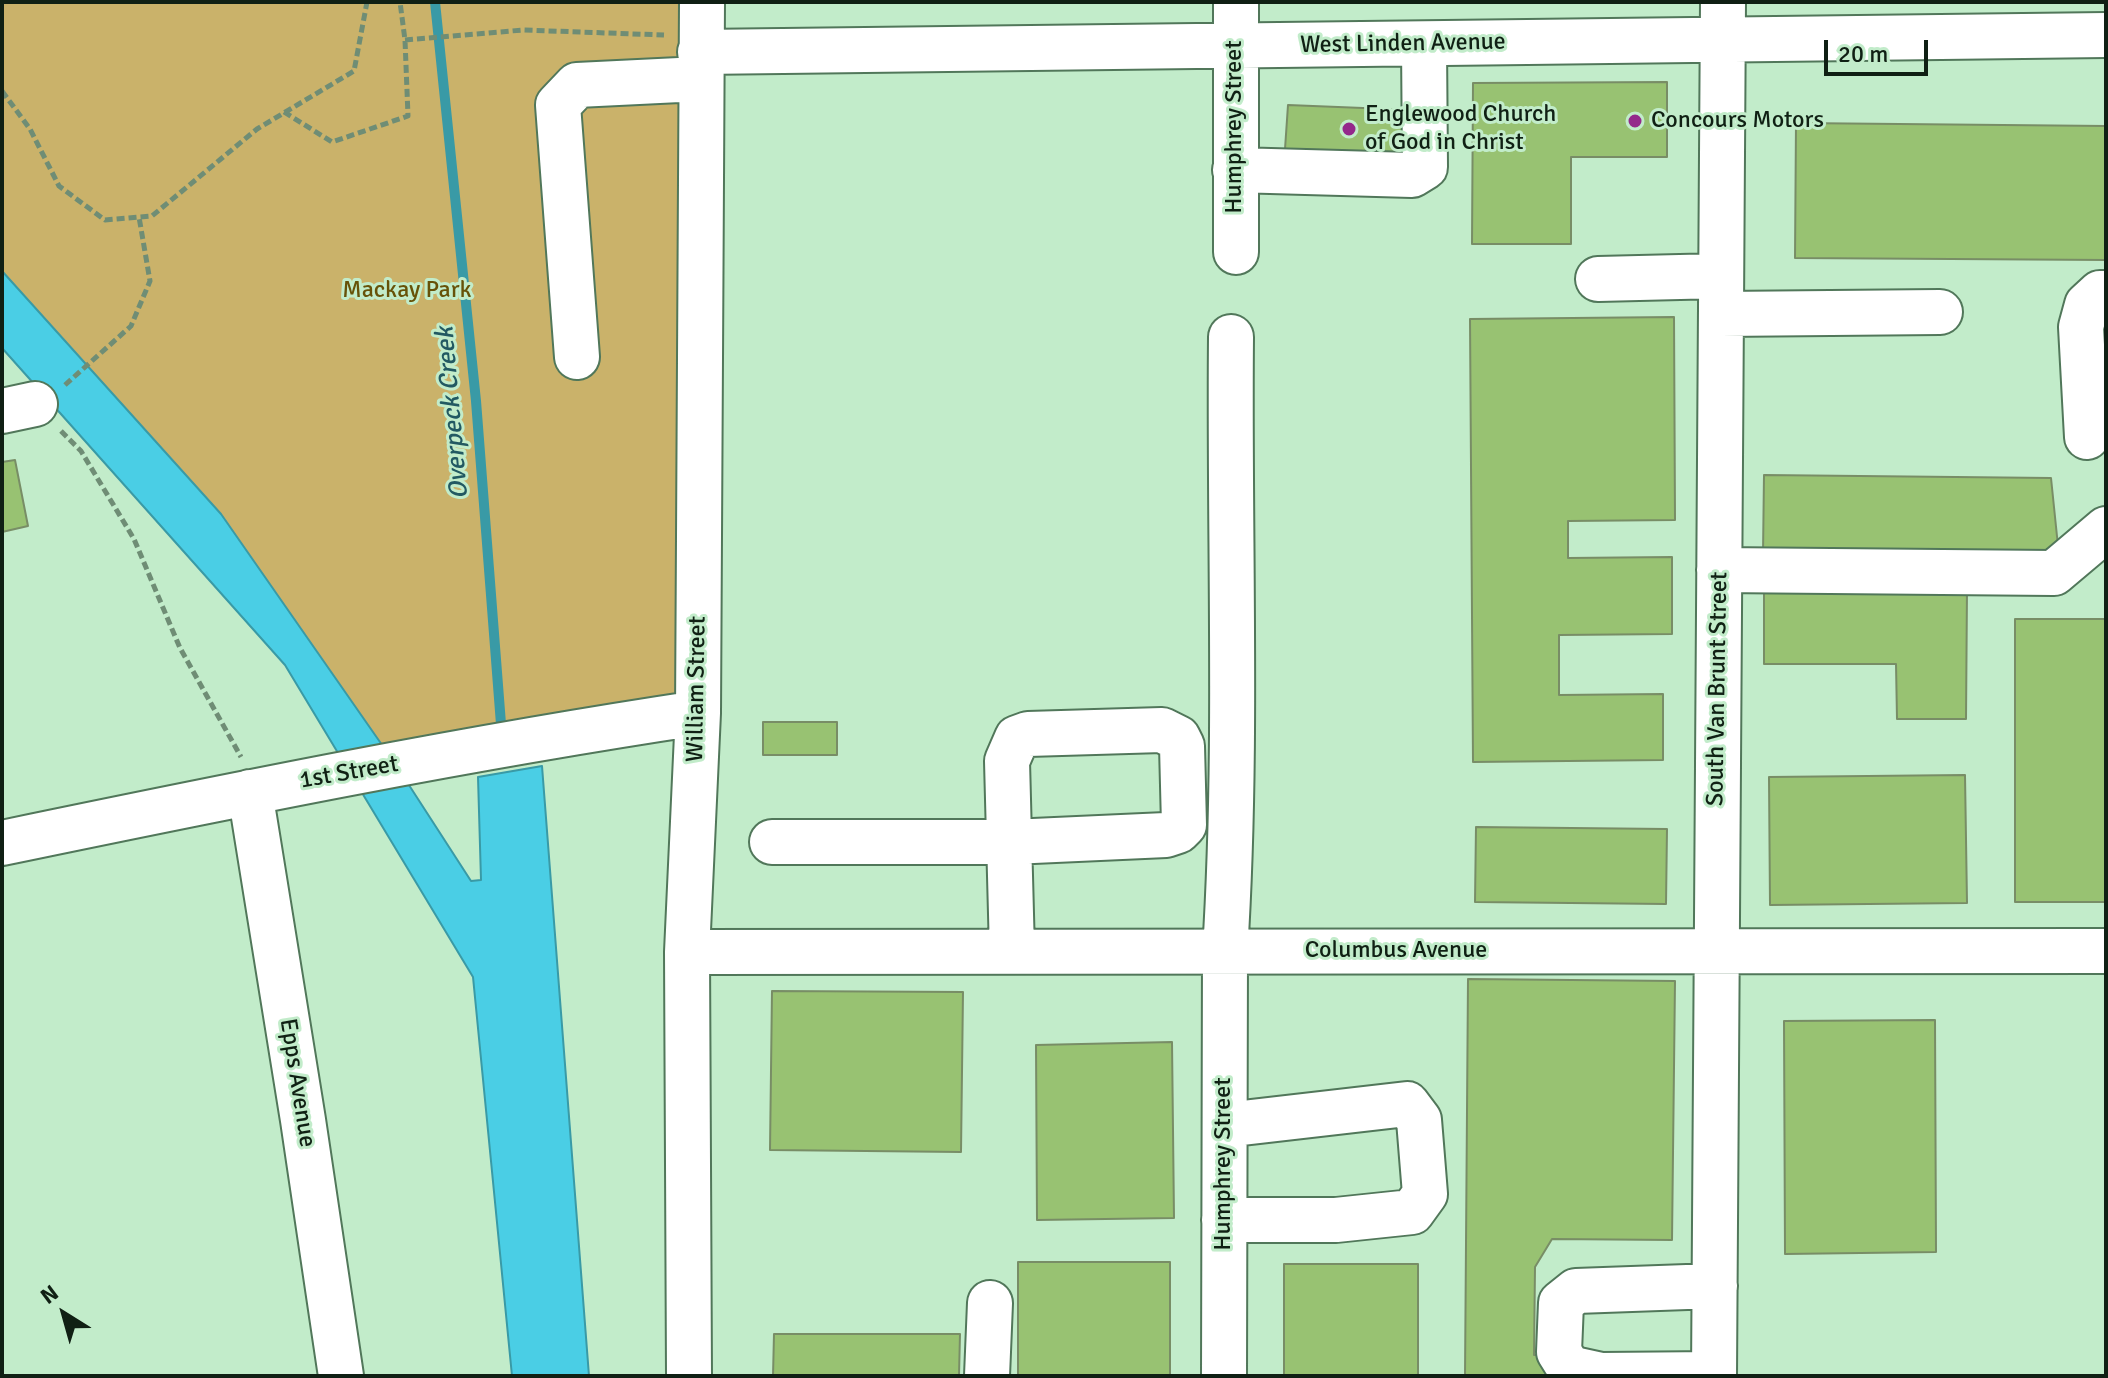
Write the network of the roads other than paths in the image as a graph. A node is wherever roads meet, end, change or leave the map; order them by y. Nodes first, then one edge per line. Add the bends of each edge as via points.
1 (1236, 2) edge
2 (1723, 21) edge
3 (2106, 35) edge
4 (701, 40) edge
5 (1424, 44) junction
6 (1235, 46) junction
7 (1235, 170) junction
8 (1236, 252) dead end
9 (1598, 279) dead end
10 (2106, 293) edge
11 (1721, 295) junction
12 (1940, 312) dead end
13 (1231, 337) dead end
14 (577, 357) dead end
15 (2087, 437) dead end
16 (2106, 529) edge
17 (1719, 570) junction
18 (698, 713) junction
19 (250, 792) junction
20 (772, 842) dead end
21 (2, 843) edge
22 (1716, 950) junction
23 (2106, 951) edge
24 (687, 952) junction
25 (1012, 952) junction
26 (1225, 952) junction
27 (1225, 1125) junction
28 (1224, 1220) junction
29 (1715, 1286) junction
30 (990, 1303) dead end
31 (1714, 1375) edge
32 (341, 1376) edge
33 (689, 1376) edge
34 (987, 1376) edge
35 (1224, 1376) edge

1 - 6 street, Humphrey Street
2 - 3 street, West Linden Avenue
2 - 5 street, West Linden Avenue
2 - 11 street, South Van Brunt Street
4 - 6 street, West Linden Avenue
4 - 14 street, West Linden Avenue via 577,85 558,105
4 - 18 street, William Street
5 - 6 street, West Linden Avenue
5 - 7 street via 1425,167 1412,175
6 - 7 street, Humphrey Street
7 - 8 street, Humphrey Street
9 - 11 street
10 - 15 street via 2087,305 2081,327
11 - 12 street
11 - 17 street, South Van Brunt Street
13 - 26 street, Humphrey Street via 1233,673
16 - 17 street via 2054,573
17 - 22 street, South Van Brunt Street
18 - 19 street, 1st Street via 537,737
18 - 24 street, William Street
19 - 21 street, 1st Street
19 - 32 street, Epps Avenue
20 - 25 street via 1011,842
22 - 23 street, Columbus Avenue
22 - 26 street, Columbus Avenue
22 - 29 street, South Van Brunt Street
24 - 25 street, Columbus Avenue
24 - 33 street, William Street
25 - 26 street, Columbus Avenue
26 - 27 street, Humphrey Street
27 - 28 street, Humphrey Street
27 - 28 street via 1407,1104 1419,1120 1425,1194 1412,1212 1336,1220
28 - 35 street, Humphrey Street
29 - 31 street, South Van Brunt Street
29 - 31 street via 1576,1291 1561,1303 1559,1352 1569,1368 1601,1375
30 - 34 street

